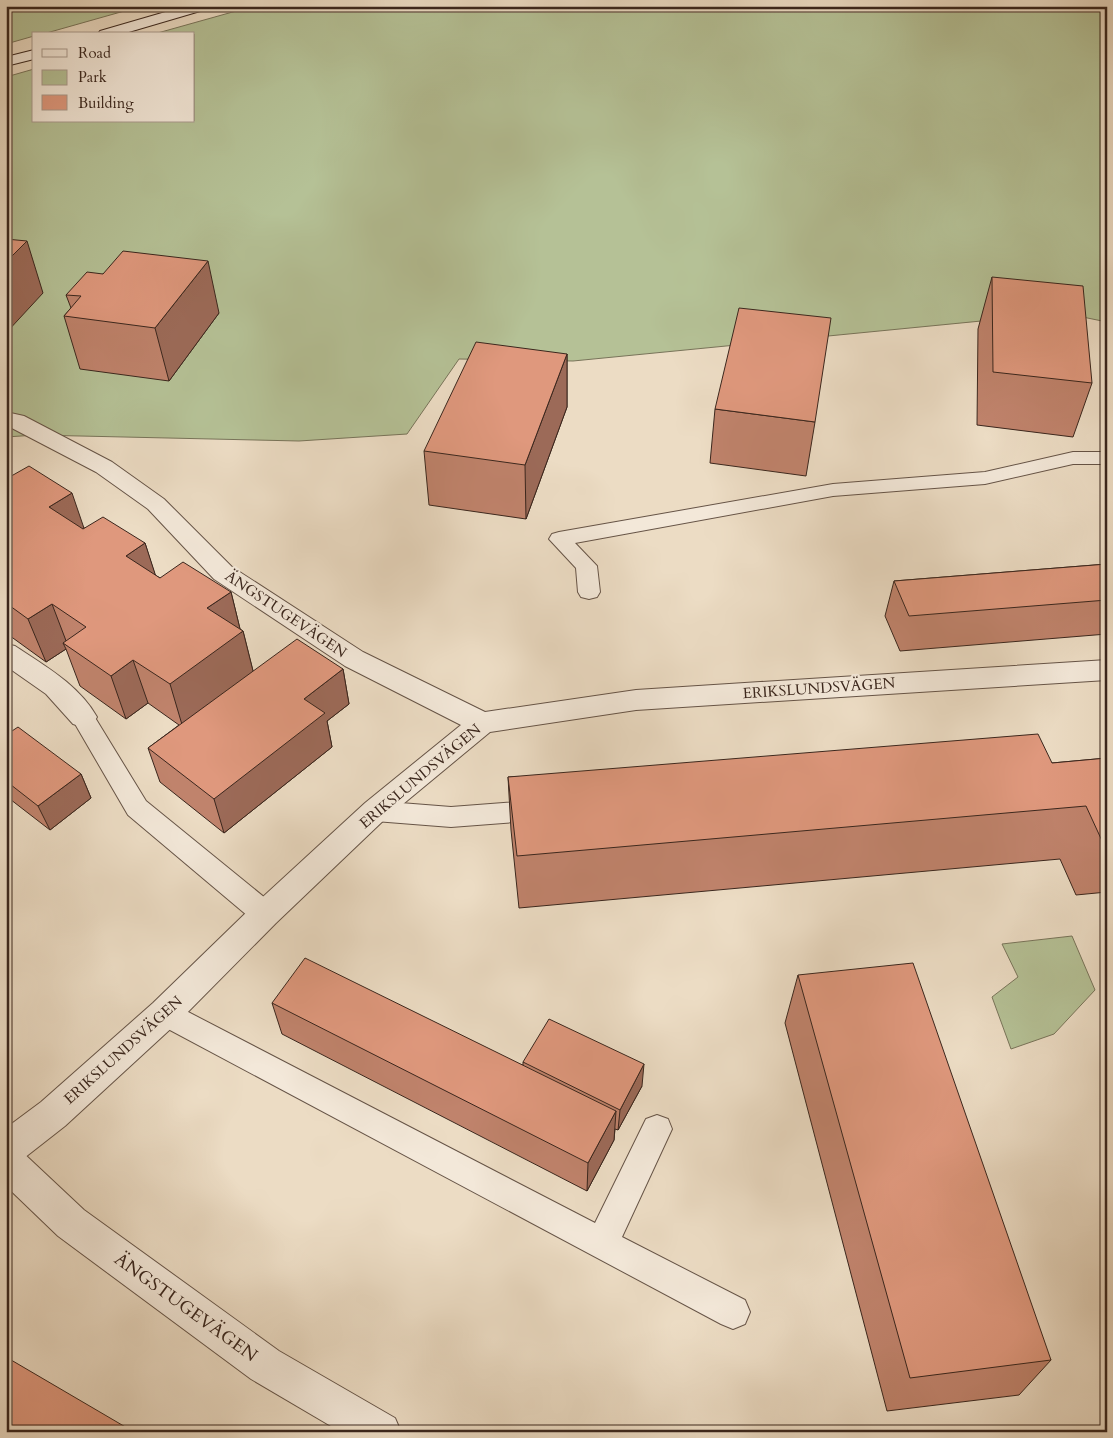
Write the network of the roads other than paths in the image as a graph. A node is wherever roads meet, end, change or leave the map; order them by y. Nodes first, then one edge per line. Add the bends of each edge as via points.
1 (202, 6) edge
2 (112, 32) edge
3 (32, 55) edge
4 (6, 62) edge
5 (6, 418) edge
6 (1107, 458) edge
7 (589, 592) dead end
8 (6, 653) edge
9 (1107, 670) edge
10 (82, 717) joint
11 (482, 723) junction
12 (569, 808) edge
13 (375, 811) junction
14 (265, 914) junction
15 (166, 1013) junction
16 (657, 1128) dead end
17 (6, 1150) edge
18 (6, 1161) edge
19 (602, 1243) junction
20 (733, 1312) dead end
21 (381, 1432) edge

1 - 2 street
3 - 4 street
5 - 11 street, ÄNGSTUGEVÄGEN via 104,467 156,504 223,573 354,659
6 - 7 lane via 1073,458 985,478 833,490 559,539 586,566
8 - 10 street via 56,687
9 - 11 street, ERIKSLUNDSVÄGEN via 636,700
10 - 14 lane via 137,808
11 - 13 street, ERIKSLUNDSVÄGEN
12 - 13 lane via 451,817
13 - 14 street, ERIKSLUNDSVÄGEN
14 - 15 street, ERIKSLUNDSVÄGEN
15 - 17 street, ERIKSLUNDSVÄGEN via 53,1114
15 - 19 lane via 363,1120
16 - 19 lane
18 - 21 street, ÄNGSTUGEVÄGEN via 72,1223 265,1365
19 - 20 lane

